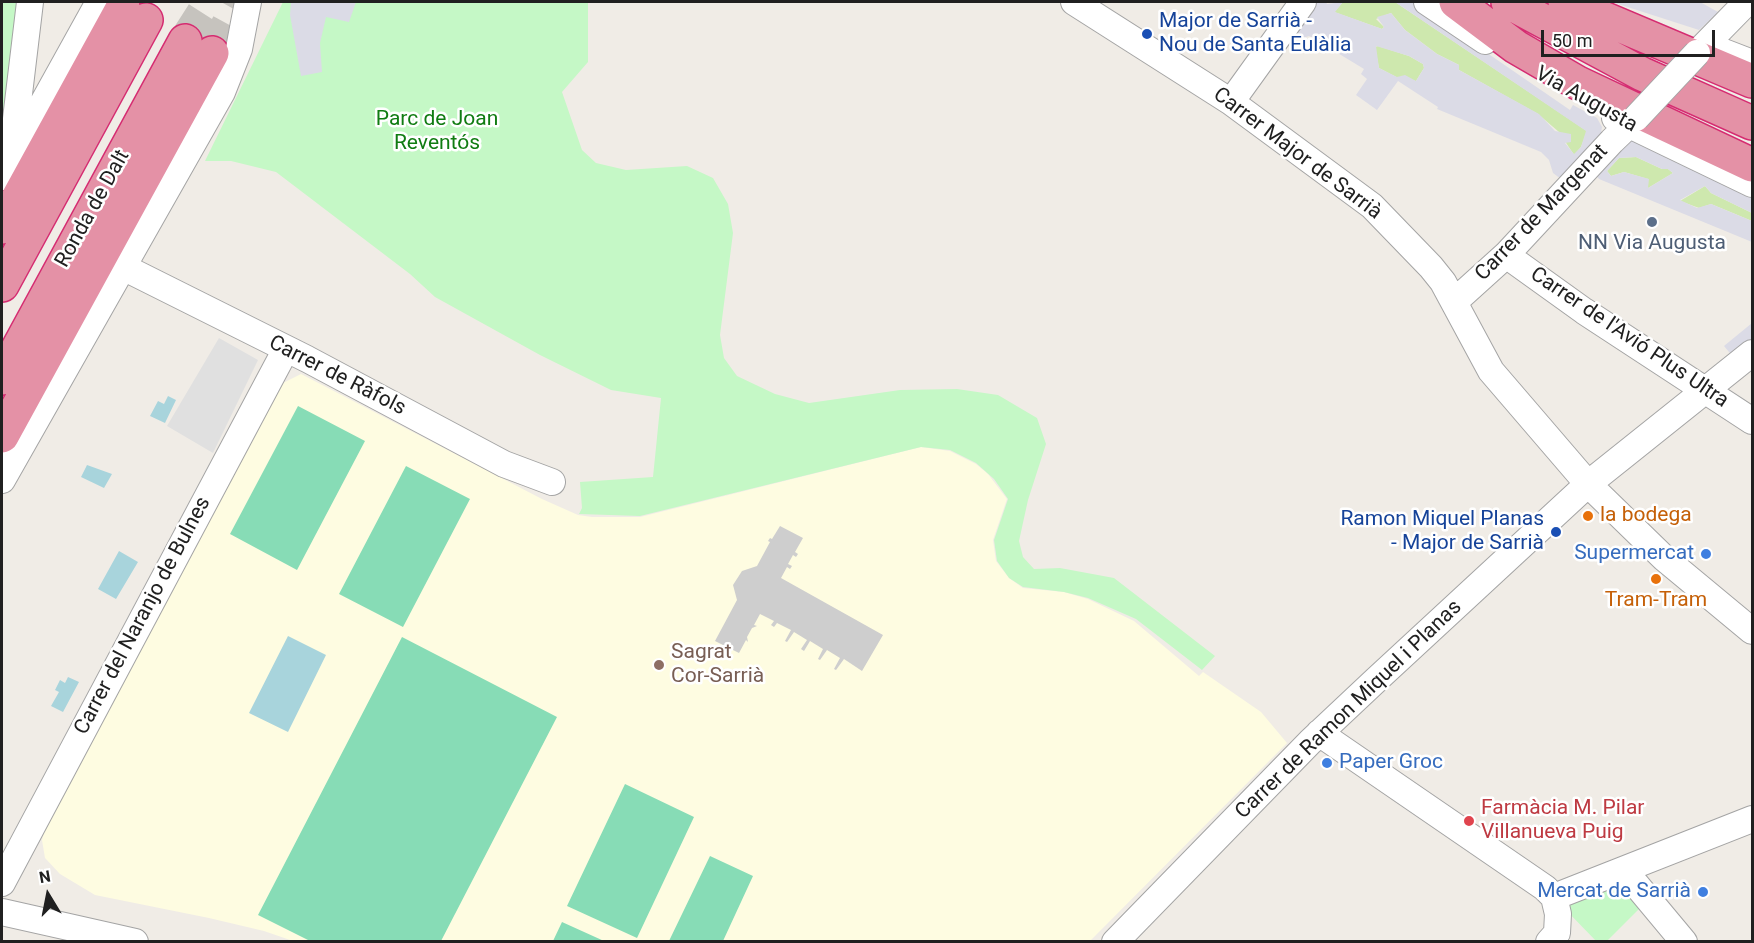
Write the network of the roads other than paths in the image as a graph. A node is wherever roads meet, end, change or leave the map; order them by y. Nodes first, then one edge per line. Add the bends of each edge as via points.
1 (30, 2) edge
2 (248, 2) edge
3 (1074, 2) edge
4 (1303, 2) edge
5 (1427, 2) edge
6 (1456, 2) edge
7 (1508, 2) edge
8 (1565, 2) edge
9 (1601, 2) edge
10 (1747, 2) edge
11 (123, 9) edge
12 (1701, 49) junction
13 (1752, 63) edge
14 (1752, 81) edge
15 (1231, 102) junction
16 (1633, 122) junction
17 (1752, 123) edge
18 (1752, 165) edge
19 (7, 168) edge
20 (1752, 184) edge
21 (2, 227) edge
22 (1506, 255) junction
23 (123, 267) junction
24 (2, 285) edge
25 (1454, 302) junction
26 (286, 349) junction
27 (1752, 353) edge
28 (2, 378) edge
29 (1707, 391) junction
30 (1752, 421) edge
31 (2, 436) edge
32 (2, 480) edge
33 (552, 482) dead end
34 (1588, 484) junction
35 (1752, 631) edge
36 (1319, 733) junction
37 (1752, 819) edge
38 (1624, 870) junction
39 (2, 883) edge
40 (2, 891) edge
41 (1554, 897) junction
42 (2, 912) edge
43 (80, 928) junction
44 (135, 942) edge
45 (1115, 942) edge
46 (1550, 942) edge
47 (1684, 942) edge

1 - 19 street
2 - 23 street via 239,49 222,92
3 - 15 street, Carrer Major de Sarrià
4 - 15 street
5 - 16 street, Via Augusta via 1544,78
6 - 18 highway via 1516,47 1578,83
7 - 17 highway via 1642,74
8 - 14 highway
9 - 12 street
10 - 12 street
11 - 19 street
11 - 21 highway
11 - 24 highway, Ronda de Dalt
12 - 13 street
12 - 16 street, Carrer de Margenat, bridge
15 - 25 street, Carrer Major de Sarrià via 1371,206 1431,267
16 - 20 street, Via Augusta
16 - 22 street, Carrer de Margenat
22 - 25 street, Carrer de Margenat
22 - 29 street, Carrer de l'Avió Plus Ultra
23 - 26 street, Carrer de Ràfols
23 - 32 street
25 - 34 street, Carrer Major de Sarrià via 1491,371
26 - 33 street, Carrer de Ràfols via 504,465
26 - 39 street, Carrer del Naranjo de Bulnes
27 - 29 street, Carrer de Ramon Miquel i Planas
28 - 31 highway, Ronda de Dalt via 199,47
29 - 30 street, Carrer de l'Avió Plus Ultra
29 - 34 street, Carrer de Ramon Miquel i Planas
34 - 35 street, Carrer Major de Sarrià via 1664,558
34 - 36 street, Carrer de Ramon Miquel i Planas
36 - 41 street
36 - 45 street, Carrer de Ramon Miquel i Planas
37 - 38 street
38 - 41 street
38 - 47 street
40 - 43 street
41 - 46 street via 1558,927
42 - 43 street
43 - 44 street

